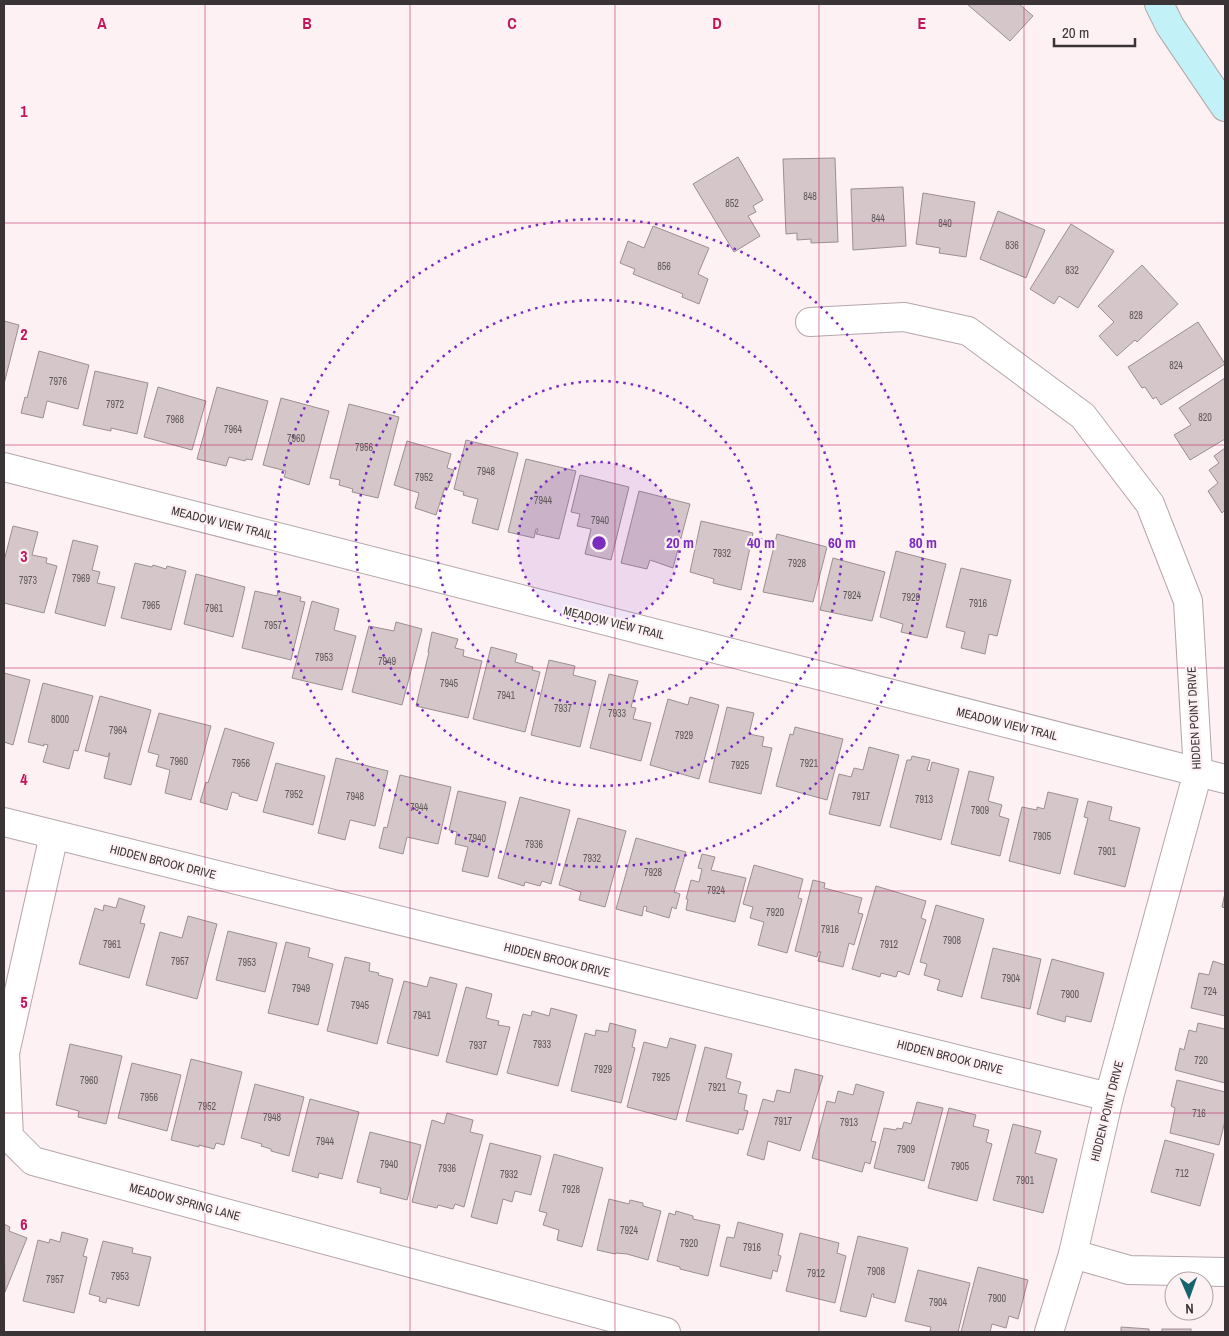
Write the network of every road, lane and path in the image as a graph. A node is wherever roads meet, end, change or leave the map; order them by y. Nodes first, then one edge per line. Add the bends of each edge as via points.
1 (1159, 4) edge
2 (1225, 107) edge
3 (810, 322) dead end
4 (4, 467) edge
5 (1198, 772) junction
6 (1225, 779) edge
7 (4, 822) edge
8 (54, 835) junction
9 (1110, 1097) junction
10 (1073, 1254) junction
11 (1225, 1272) edge
12 (666, 1332) edge
13 (1049, 1332) edge

1 - 2 street via 1170,26
3 - 5 street, HIDDEN POINT DRIVE via 904,317 968,331 1083,416 1150,504 1188,600
4 - 5 street, MEADOW VIEW TRAIL
5 - 6 street, MEADOW VIEW TRAIL
5 - 9 street, HIDDEN POINT DRIVE
7 - 8 street, HIDDEN BROOK DRIVE
8 - 9 street, HIDDEN BROOK DRIVE
8 - 12 street, MEADOW SPRING LANE via 5,1053 9,1137 33,1161
9 - 10 street, HIDDEN POINT DRIVE
10 - 11 street via 1129,1270
10 - 13 street, HIDDEN POINT DRIVE

